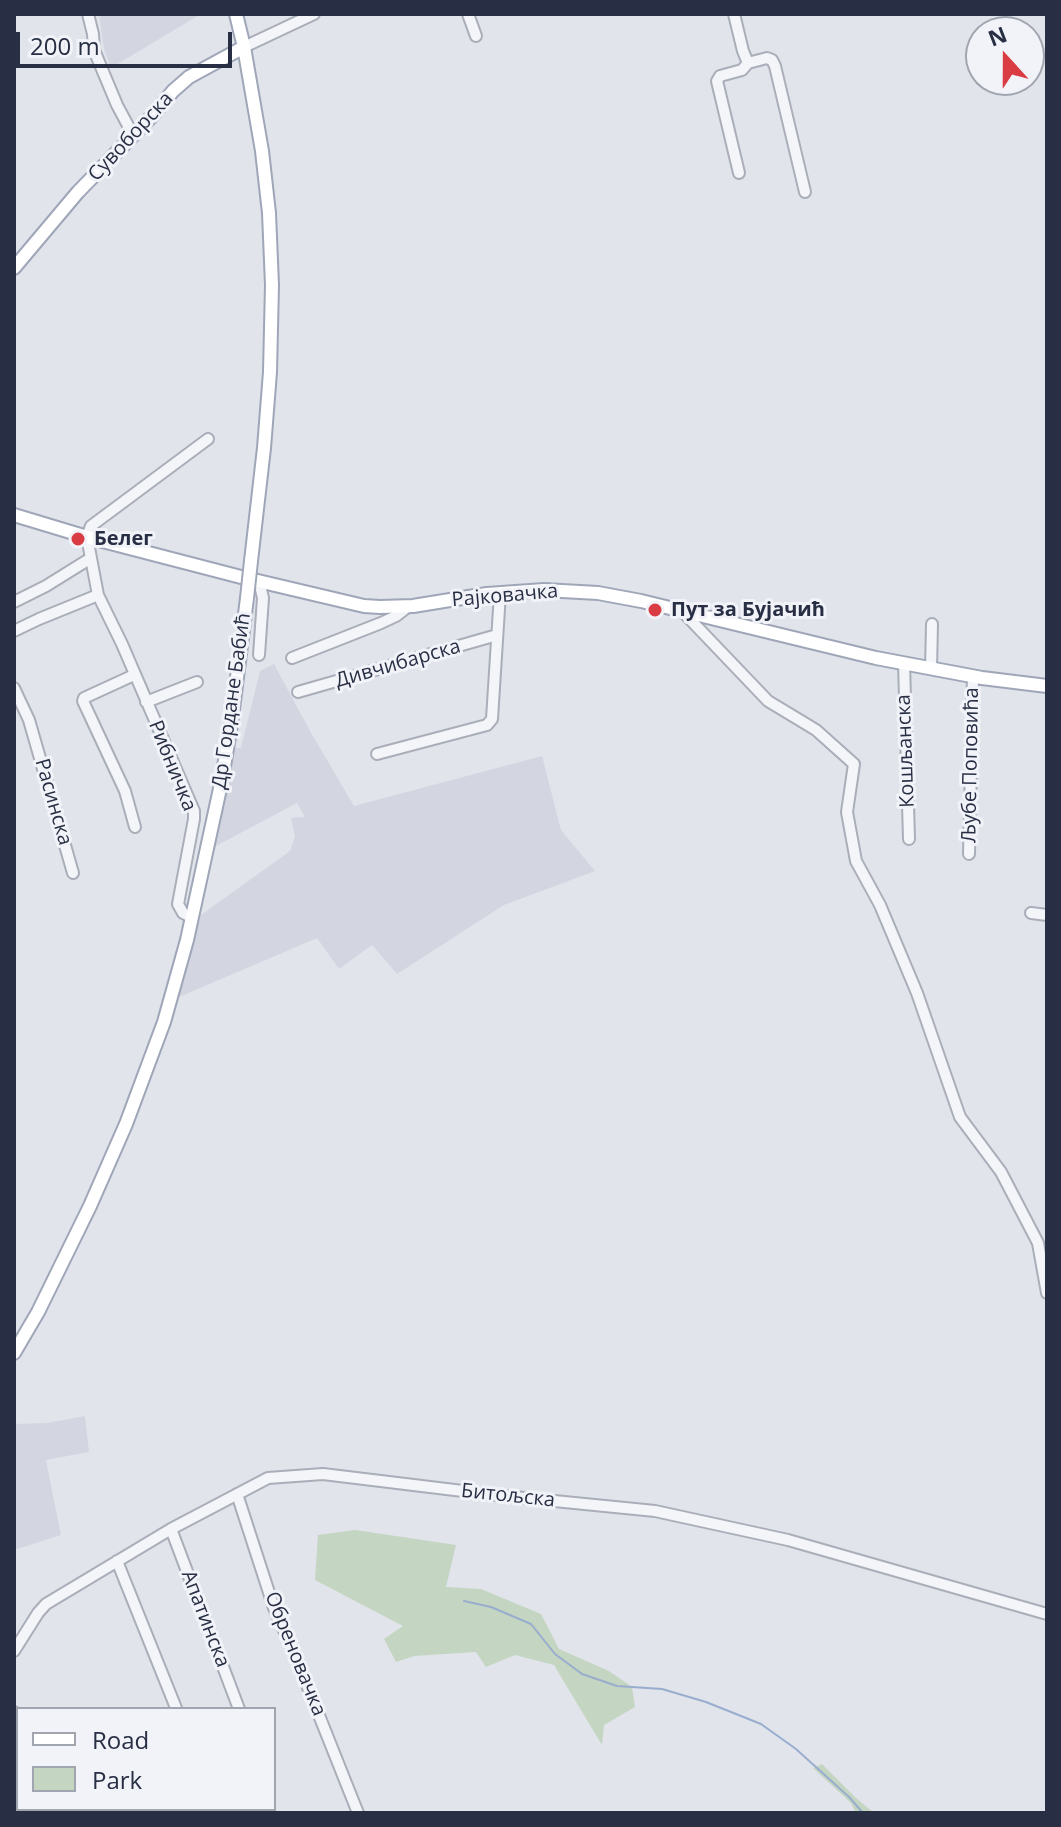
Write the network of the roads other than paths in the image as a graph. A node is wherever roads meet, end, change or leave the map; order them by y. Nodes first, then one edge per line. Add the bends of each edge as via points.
1 (88, 14) edge
2 (236, 14) edge
3 (314, 14) edge
4 (468, 14) edge
5 (734, 14) edge
6 (476, 36) dead end
7 (244, 47) junction
8 (748, 63) junction
9 (133, 135) junction
10 (739, 173) dead end
11 (805, 192) dead end
12 (14, 268) edge
13 (208, 439) dead end
14 (14, 515) edge
15 (87, 537) junction
16 (91, 558) junction
17 (259, 581) junction
18 (500, 593) junction
19 (98, 595) junction
20 (14, 602) edge
21 (409, 606) junction
22 (682, 611) junction
23 (932, 624) dead end
24 (14, 631) edge
25 (497, 635) junction
26 (259, 655) dead end
27 (292, 658) dead end
28 (904, 663) junction
29 (931, 669) junction
30 (134, 675) junction
31 (973, 676) junction
32 (197, 682) dead end
33 (1047, 686) edge
34 (14, 688) edge
35 (298, 692) dead end
36 (146, 702) junction
37 (377, 754) dead end
38 (135, 827) dead end
39 (909, 839) dead end
40 (969, 854) dead end
41 (73, 873) dead end
42 (1031, 913) dead end
43 (1047, 915) edge
44 (192, 918) junction
45 (1047, 1293) edge
46 (14, 1353) edge
47 (237, 1494) junction
48 (171, 1529) junction
49 (117, 1561) junction
50 (1047, 1614) edge
51 (14, 1651) edge
52 (176, 1707) edge
53 (238, 1707) edge
54 (358, 1813) edge

1 - 9 street via 94,50
2 - 7 main road, Др Гордане Бабић
3 - 7 street, Сувоборска
4 - 6 street
5 - 8 street
7 - 9 main road, Сувоборска via 189,77
7 - 44 main road, Др Гордане Бабић, bridge via 269,213 270,372 231,725
8 - 10 street via 717,81
8 - 11 street via 767,58 775,66
9 - 12 main road, Сувоборска
13 - 15 street via 91,526
14 - 15 main road, Рајковачка
15 - 16 street, Рибничка
15 - 17 main road, Рајковачка
16 - 19 street, Рибничка
16 - 20 street
17 - 21 main road, Рајковачка via 364,606
17 - 26 street
18 - 21 main road, Рајковачка
18 - 22 main road, Рајковачка via 598,593
18 - 25 street
19 - 24 street
19 - 30 street, Рибничка
21 - 27 street via 381,623
22 - 28 main road, Рајковачка
22 - 45 street via 768,701 816,730 854,764 847,812 856,861 917,993 960,1117 1001,1172 1038,1243
23 - 29 street
25 - 35 street, Дивчибарска
25 - 37 street via 492,719 487,725
28 - 29 main road, Рајковачка
28 - 39 street, Кошљанска
29 - 31 main road, Рајковачка
30 - 36 street, Рибничка
30 - 38 street via 83,701 125,791
31 - 33 main road, Рајковачка
31 - 40 street, Љубе Поповића
32 - 36 street, Рибничка
34 - 41 street, Расинска via 29,720
36 - 44 street, Рибничка via 194,811 178,904
42 - 43 street
44 - 46 main road, Др Гордане Бабић via 164,1022 126,1124 66,1257
47 - 48 street, Битољска
47 - 50 street, Битољска via 268,1478 323,1474 655,1511 788,1540
47 - 54 street, Обреновачка via 274,1608
48 - 49 street, Битољска
48 - 53 street, Апатинска
49 - 51 street, Битољска via 46,1604
49 - 52 street

